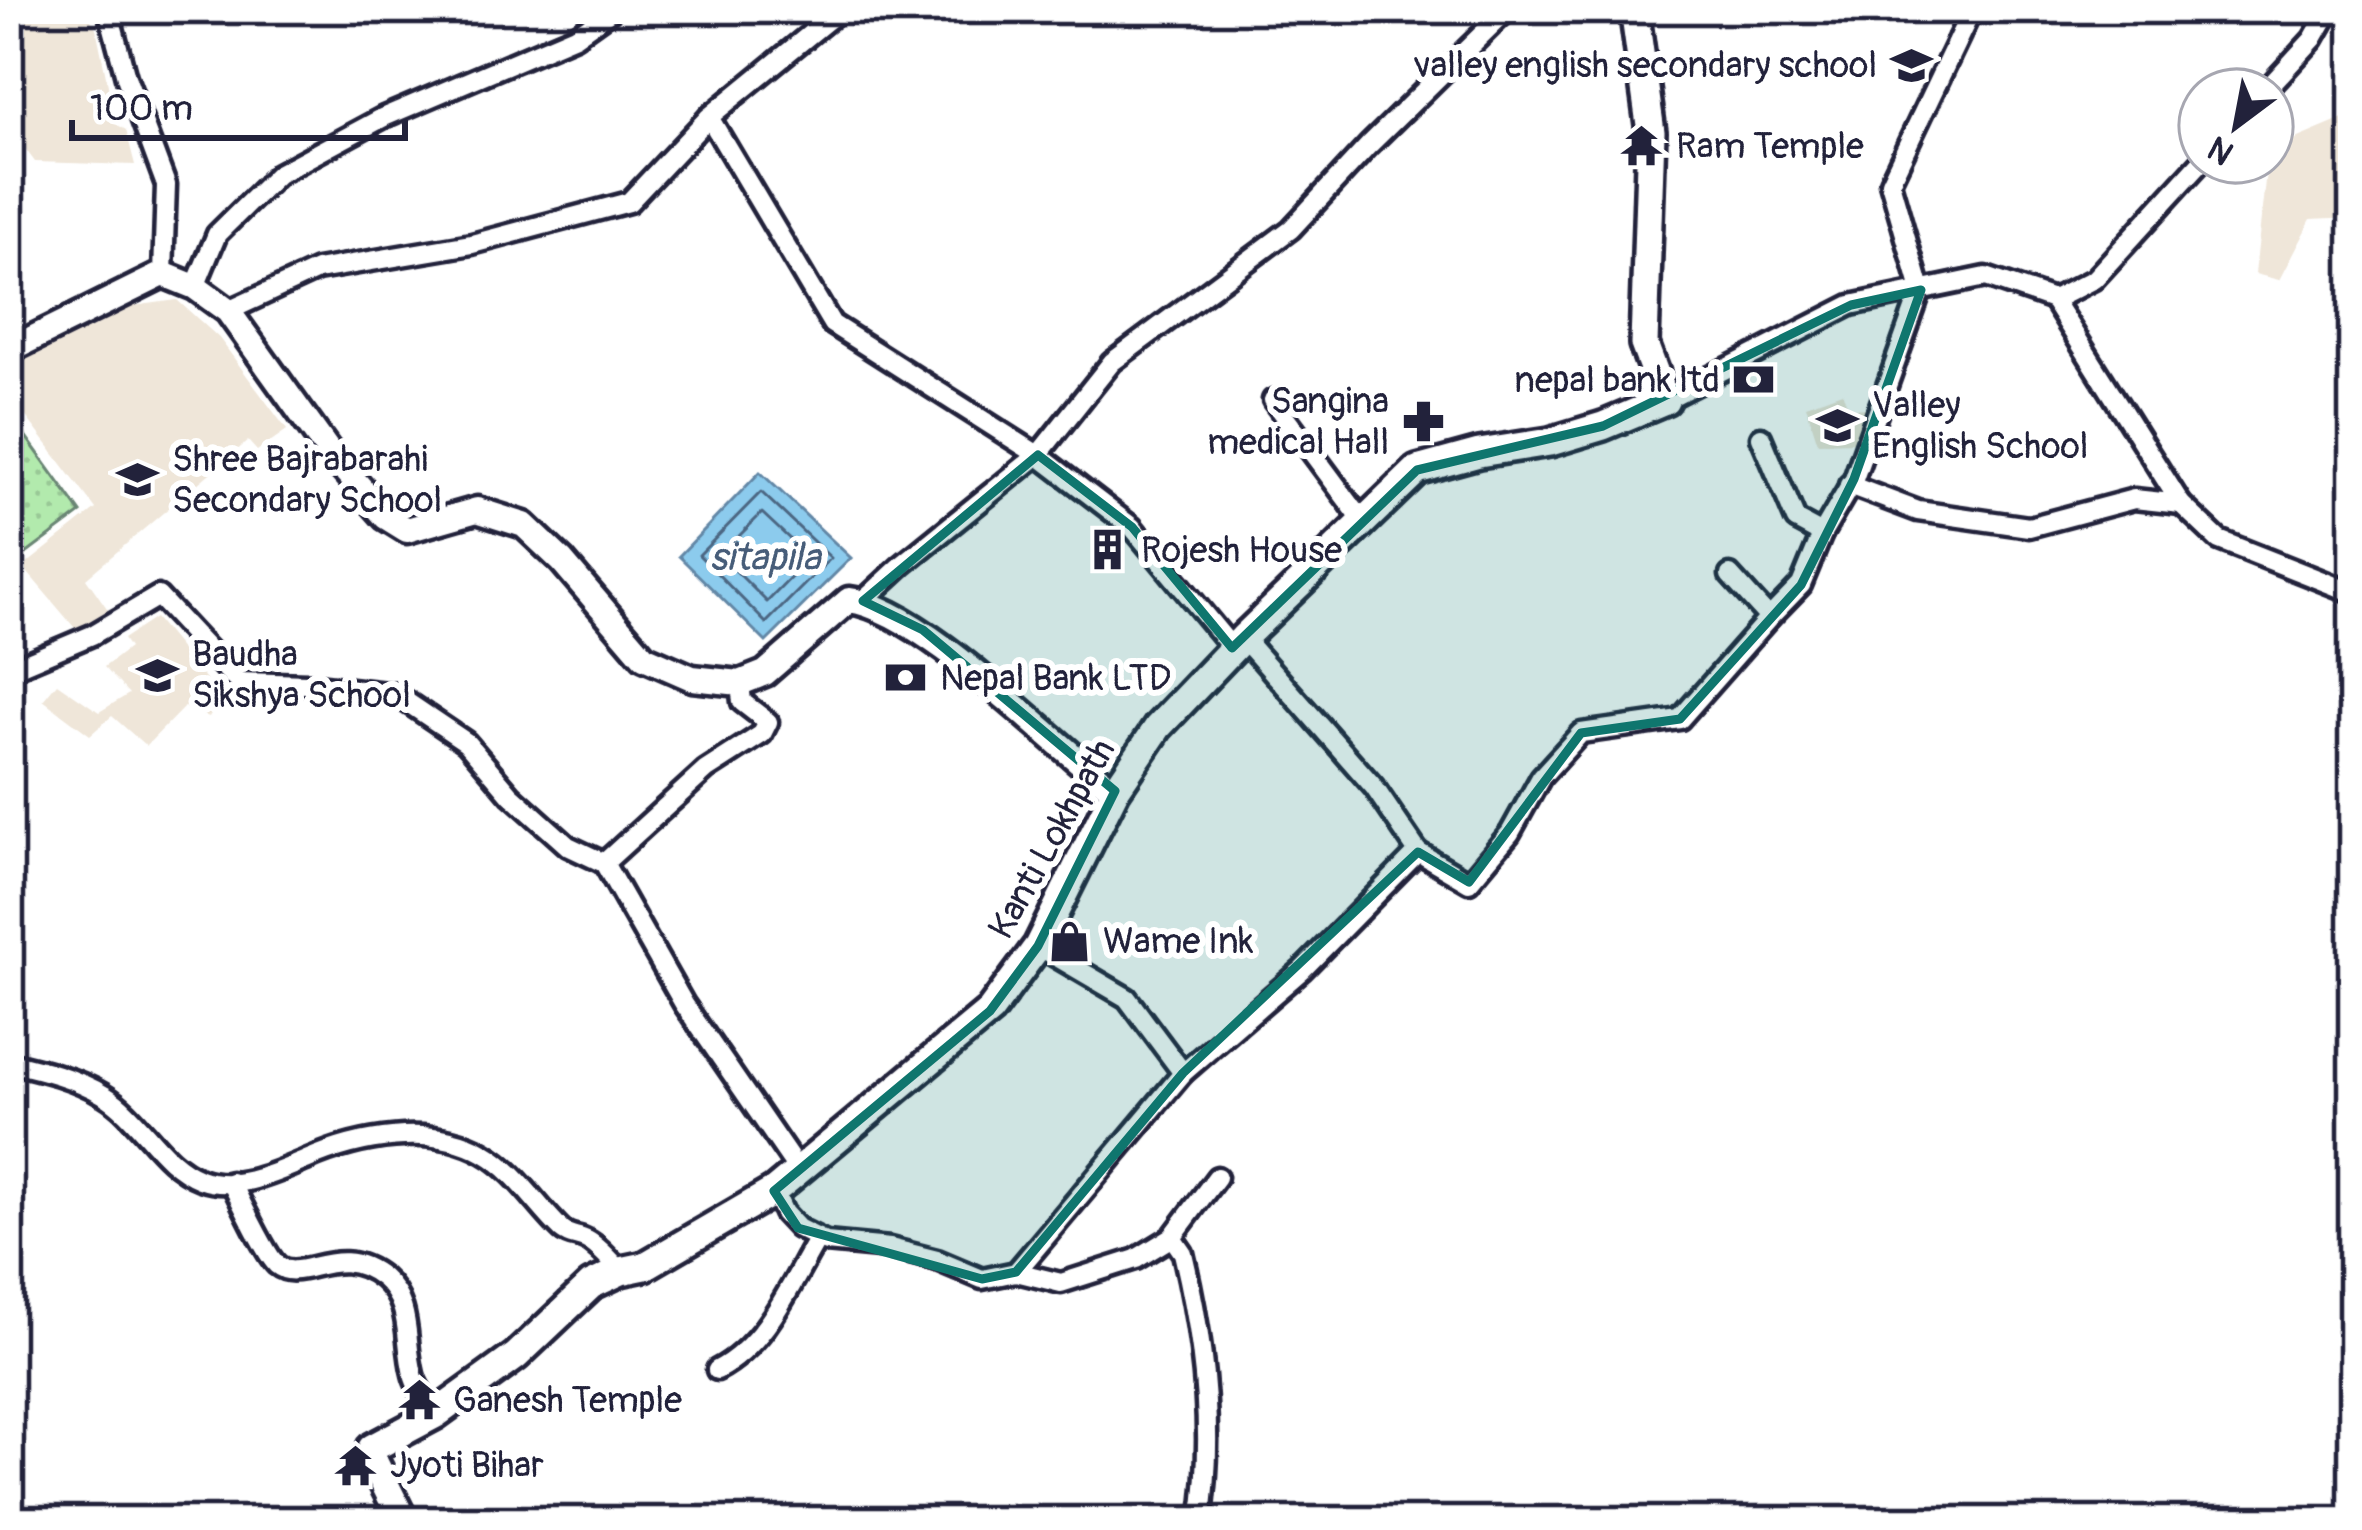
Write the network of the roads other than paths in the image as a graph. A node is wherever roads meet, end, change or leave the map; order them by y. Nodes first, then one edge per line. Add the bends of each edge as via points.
1 (108, 9) edge
2 (613, 9) edge
3 (841, 9) edge
4 (1508, 9) edge
5 (1634, 9) edge
6 (2330, 9) edge
7 (1969, 16) dead end
8 (2288, 66) edge
9 (709, 117) junction
10 (2179, 186) edge
11 (163, 274) junction
12 (195, 286) junction
13 (1921, 290) junction
14 (2053, 300) junction
15 (228, 311) junction
16 (9, 350) edge
17 (1273, 400) dead end
18 (1665, 400) junction
19 (1761, 437) dead end
20 (1038, 455) junction
21 (1849, 485) junction
22 (2181, 504) junction
23 (1362, 520) junction
24 (1822, 534) junction
25 (1730, 575) dead end
26 (2353, 593) edge
27 (863, 602) junction
28 (1769, 618) junction
29 (1238, 643) junction
30 (9, 670) edge
31 (740, 682) junction
32 (1114, 790) junction
33 (1418, 852) junction
34 (604, 863) junction
35 (1038, 946) junction
36 (9, 1061) edge
37 (1184, 1073) junction
38 (798, 1170) junction
39 (1217, 1178) dead end
40 (231, 1182) junction
41 (774, 1190) junction
42 (1172, 1237) junction
43 (818, 1238) junction
44 (620, 1271) junction
45 (1016, 1272) junction
46 (717, 1370) dead end
47 (436, 1414) junction
48 (404, 1521) edge
49 (1201, 1521) edge

1 - 11 street via 166,185
2 - 12 street via 575,36 384,117 278,174 218,234
3 - 9 street
4 - 20 street via 1291,229 1112,362
5 - 18 main road via 1652,132 1644,344
6 - 8 street
7 - 13 street via 1890,182
9 - 15 street via 629,202 472,244 317,270
9 - 20 street via 832,325
10 - 14 street via 2094,279
11 - 12 street
11 - 16 street
12 - 15 street
13 - 14 street via 1986,277
13 - 18 street via 1851,305
13 - 21 street
14 - 22 street
15 - 31 street via 386,517 407,530 477,510 524,525 644,657 692,678
17 - 23 street
18 - 23 main road, Kanti Lokhpath via 1550,442 1417,470
19 - 24 street via 1796,520
20 - 27 street
20 - 29 street via 1132,527
21 - 22 street via 1918,512 2030,527 2134,499
21 - 24 street
22 - 26 street via 2219,540
23 - 29 main road, Kanti Lokhpath
24 - 28 street via 1801,585
25 - 28 street
27 - 31 street via 849,600 765,673
27 - 32 street via 922,630
28 - 33 street via 1680,718 1581,733 1469,882
29 - 32 main road, Kanti Lokhpath via 1158,727
29 - 33 street via 1374,787
30 - 34 street via 158,596 238,682 395,694 466,742 568,846
31 - 34 street via 742,702 768,722 762,734 706,770
32 - 35 main road, Kanti Lokhpath
33 - 37 street via 1302,970
34 - 38 street via 684,1004
35 - 37 street via 1127,998
35 - 38 main road, Kanti Lokhpath via 990,1011
36 - 40 street via 105,1095 188,1172
37 - 45 street
38 - 41 main road, Kanti Lokhpath
39 - 42 street
40 - 44 street via 266,1178 339,1145 441,1138 484,1152 566,1235 589,1240
40 - 47 street via 276,1264 293,1271 340,1259 386,1280 406,1309 413,1379
41 - 43 street via 784,1213
41 - 44 main road, Kanti Lokhpath via 645,1266
42 - 45 street via 1136,1259 1061,1283
42 - 49 street via 1187,1270 1206,1382
43 - 45 street via 890,1247 982,1279
43 - 46 street via 761,1335
44 - 47 main road, Kanti Lokhpath via 591,1285 516,1356
47 - 48 main road, Kanti Lokhpath via 373,1448

